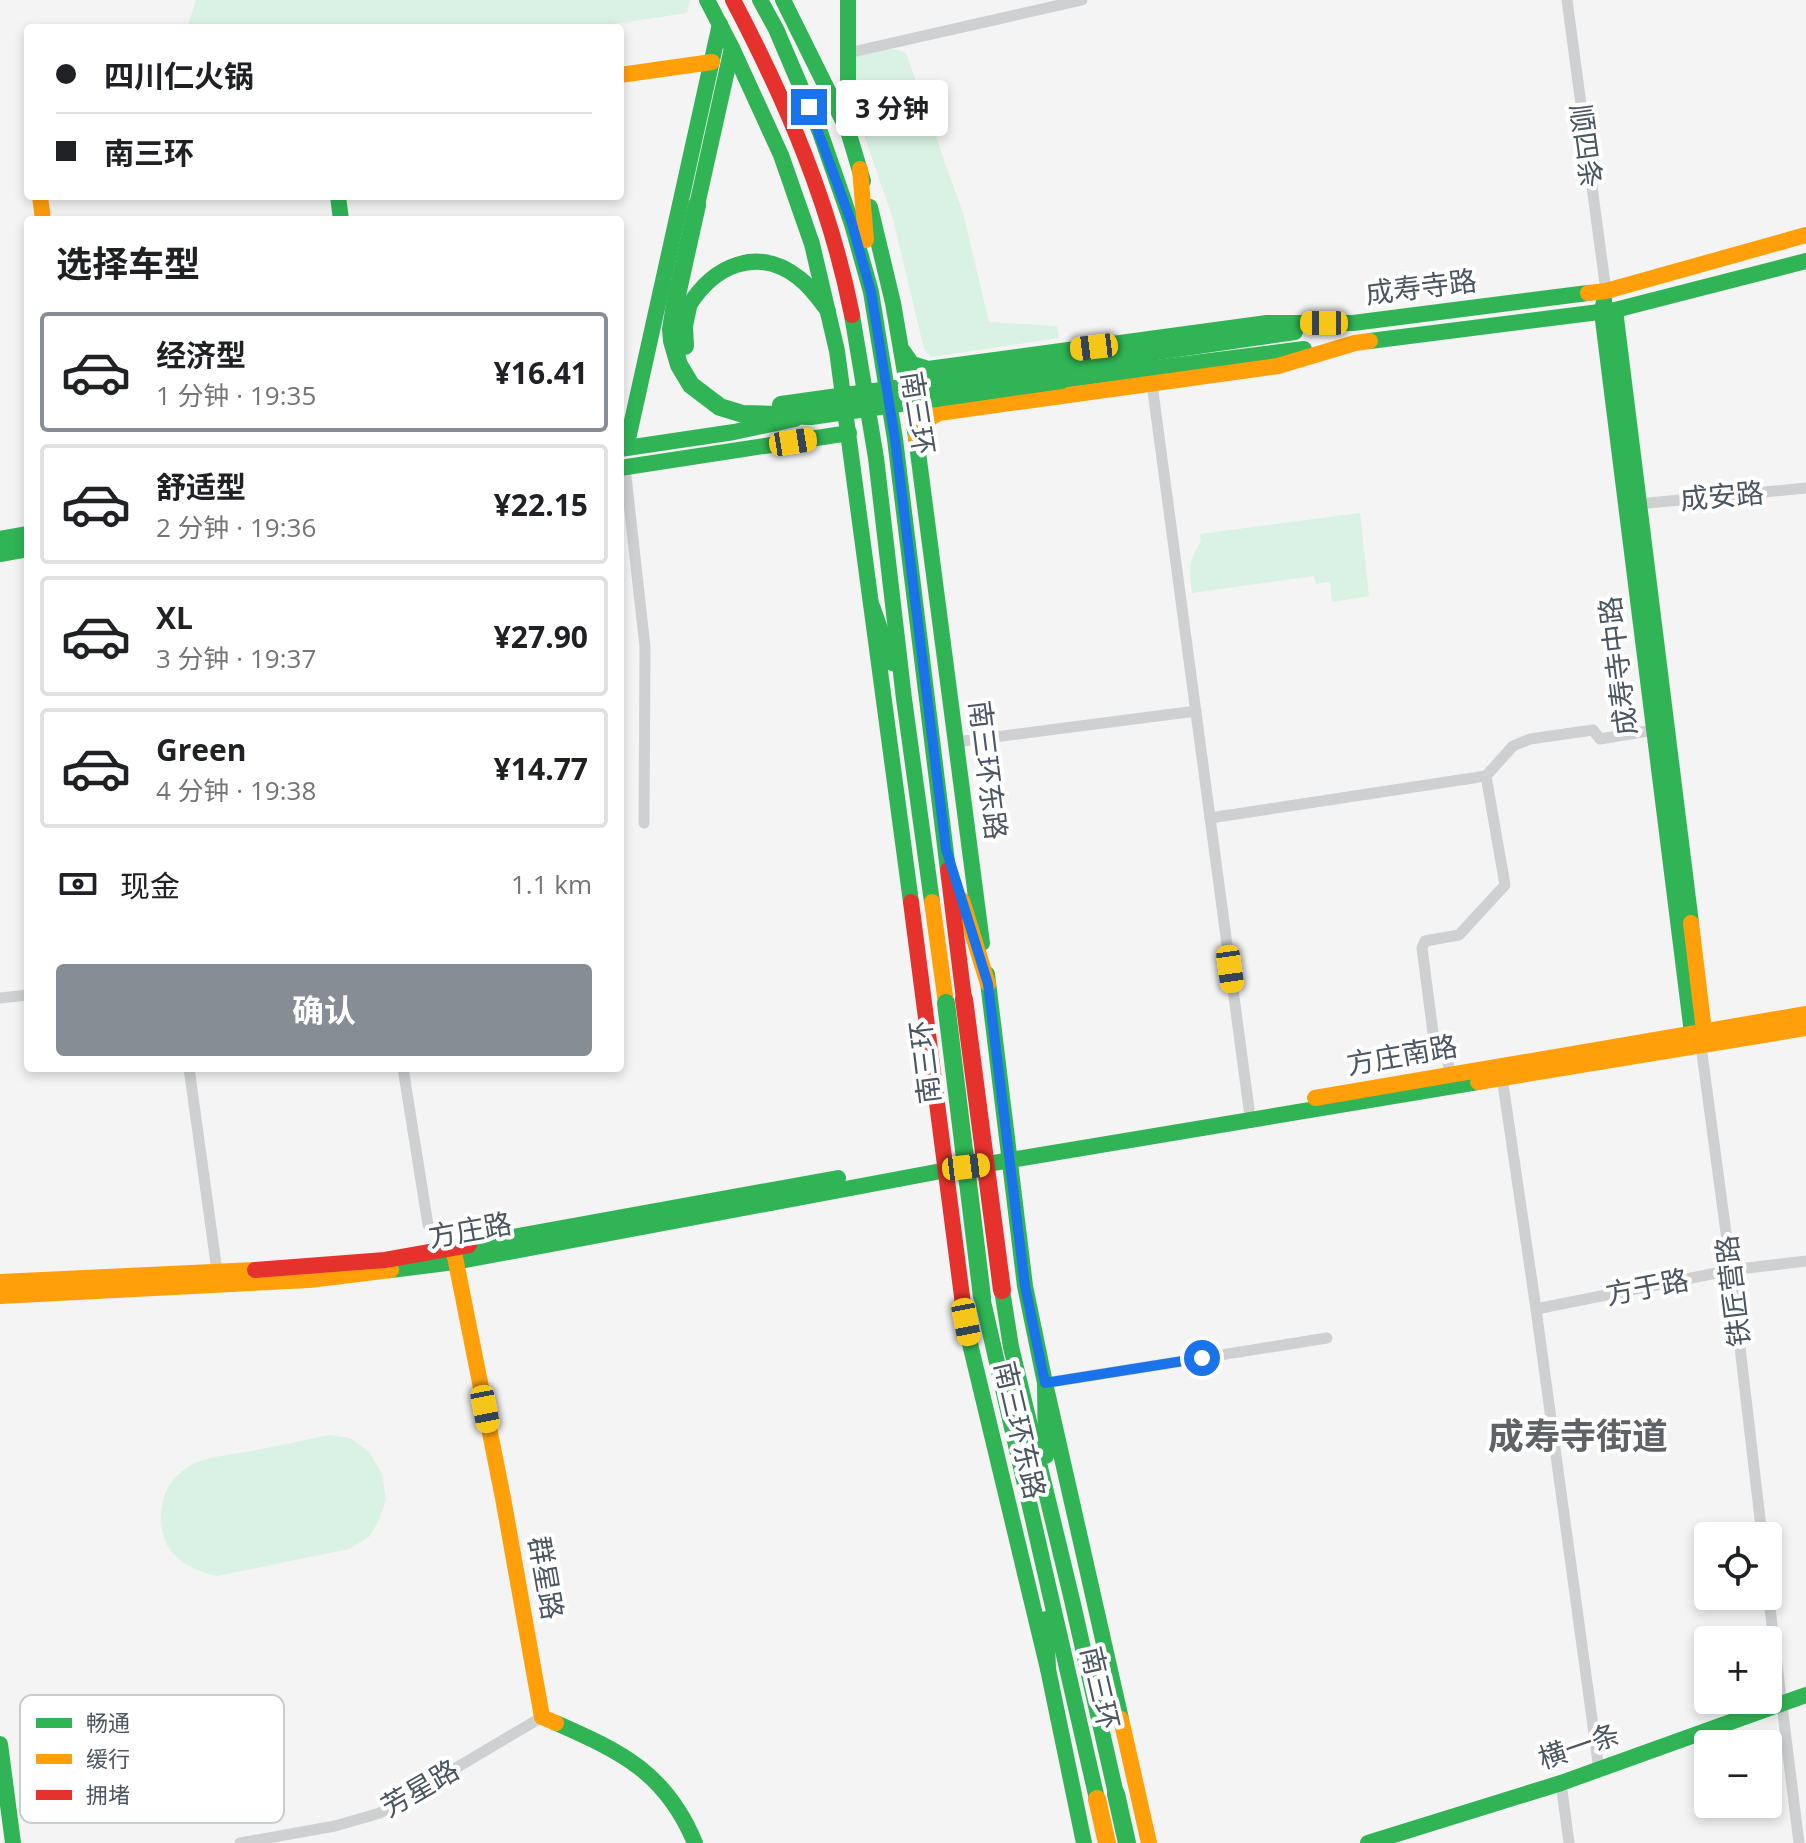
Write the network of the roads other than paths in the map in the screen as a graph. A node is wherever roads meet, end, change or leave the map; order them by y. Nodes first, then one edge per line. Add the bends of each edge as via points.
1 (707, 0) edge
2 (733, 0) edge
3 (760, 0) edge
4 (783, 0) edge
5 (848, 0) edge
6 (1082, 0) edge
7 (1567, 0) edge
8 (720, 24) junction
9 (732, 48) junction
10 (848, 53) junction
11 (712, 62) junction
12 (624, 74) edge
13 (848, 131) junction
14 (860, 169) junction
15 (1806, 235) edge
16 (1806, 261) edge
17 (1606, 291) junction
18 (871, 292) junction
19 (828, 311) junction
20 (1608, 311) junction
21 (1353, 323) junction
22 (1355, 343) junction
23 (903, 351) junction
24 (1027, 356) junction
25 (1060, 373) junction
26 (1152, 384) junction
27 (1034, 400) junction
28 (846, 408) junction
29 (811, 416) junction
30 (849, 433) junction
31 (916, 437) junction
32 (624, 449) edge
33 (624, 453) edge
34 (624, 453) edge
35 (624, 453) edge
36 (624, 462) edge
37 (1806, 488) edge
38 (1638, 504) junction
39 (24, 535) edge
40 (0, 539) edge
41 (24, 550) edge
42 (0, 554) edge
43 (872, 606) junction
44 (904, 695) junction
45 (1196, 711) junction
46 (1654, 730) junction
47 (956, 742) junction
48 (1486, 776) junction
49 (1210, 818) junction
50 (644, 823) dead end
51 (946, 849) junction
52 (988, 984) junction
53 (24, 995) edge
54 (0, 998) edge
55 (955, 1001) junction
56 (1806, 1014) edge
57 (1806, 1028) edge
58 (1699, 1037) junction
59 (190, 1072) edge
60 (404, 1072) edge
61 (1450, 1075) junction
62 (1502, 1077) junction
63 (1249, 1109) junction
64 (1008, 1156) junction
65 (944, 1164) junction
66 (428, 1225) dead end
67 (454, 1255) junction
68 (1806, 1261) edge
69 (1731, 1270) junction
70 (217, 1271) junction
71 (0, 1282) edge
72 (0, 1296) edge
73 (1536, 1309) junction
74 (1327, 1338) dead end
75 (1045, 1383) junction
76 (1047, 1496) junction
77 (1760, 1522) edge
78 (1045, 1575) junction
79 (1048, 1669) junction
80 (1806, 1695) edge
81 (1782, 1703) edge
82 (1782, 1711) edge
83 (1751, 1714) edge
84 (542, 1717) junction
85 (0, 1744) edge
86 (1599, 1770) junction
87 (1561, 1783) junction
88 (1140, 1808) junction
89 (1079, 1823) junction
90 (0, 1828) edge
91 (2, 1843) edge
92 (13, 1843) edge
93 (240, 1843) edge
94 (695, 1843) edge
95 (1084, 1843) edge
96 (1107, 1843) edge
97 (1127, 1843) edge
98 (1149, 1843) edge
99 (1368, 1843) edge
100 (1569, 1843) edge
101 (1799, 1843) edge

1 - 8 main road, 南三环东路
2 - 44 main road, 南三环 via 781,96 840,260 865,376
3 - 18 main road, 南三环 via 820,132
4 - 13 main road, 南三环东路
5 - 10 main road
6 - 10 street
7 - 17 street, 顺四条
8 - 9 main road, 南三环东路
8 - 11 main road
9 - 19 main road, 南三环东路 via 781,155 812,244
9 - 29 main road, bridge via 672,317 672,341 691,385 720,407 743,414
10 - 13 main road
11 - 12 main road
11 - 32 main road
13 - 14 main road, 南三环东路
14 - 18 main road
14 - 23 main road, 南三环东路
15 - 17 main road, 成寿寺路
16 - 20 main road, 成寿寺路
17 - 20 main road, 成寿寺中路
17 - 21 main road, 成寿寺路
18 - 51 main road, 南三环 via 895,439
19 - 25 main road, bridge via 793,273 742,263 718,272 699,288 688,307 683,338 688,359 707,387 748,405
19 - 28 main road, 南三环东路
20 - 22 main road, 成寿寺路
20 - 38 main road, 成寿寺中路
20 - 46 main road, 成寿寺中路
21 - 24 main road, 成寿寺路 via 1267,323
21 - 25 main road
22 - 25 main road
22 - 26 main road, 成寿寺路 via 1278,366
23 - 24 main road, 成寿寺路 via 913,366 928,369
23 - 31 main road, 南三环东路
24 - 27 main road via 1014,365 1011,381 1019,395
25 - 29 main road, bridge
26 - 27 main road, 成寿寺路
26 - 45 street
27 - 31 main road, 成寿寺路 via 939,413 922,423
28 - 30 main road, 南三环东路
28 - 33 main road
29 - 34 main road, bridge
30 - 35 main road
30 - 43 main road, 南三环东路
31 - 47 main road, 南三环东路
36 - 50 street via 645,647
37 - 38 street, 成安路
38 - 58 main road, 成寿寺中路
39 - 40 main road
41 - 42 main road
43 - 44 main road
43 - 65 main road, 南三环东路
44 - 55 main road, 南三环
45 - 47 street
45 - 49 street
46 - 48 street via 1600,739 1593,730 1530,739 1513,746
46 - 58 main road, 成寿寺中路
47 - 52 main road, 南三环东路
48 - 49 street
48 - 61 street via 1505,885 1459,935 1425,941 1422,948 1435,1048 1447,1056
49 - 63 street
51 - 52 main road
51 - 55 main road, 南三环
52 - 64 main road, 南三环东路
53 - 54 street
55 - 76 main road, 南三环, bridge via 1011,1347
55 - 78 main road, 南三环, bridge via 982,1297
56 - 58 main road, 方庄南路
57 - 58 main road, 方庄南路
58 - 61 main road, 方庄南路
58 - 62 main road, 方庄南路
58 - 69 street, 铁匠营路
59 - 70 street
60 - 66 street
61 - 63 main road, 方庄南路
62 - 64 main road, 方庄南路
62 - 73 street
63 - 64 main road, 方庄南路
64 - 65 main road, 方庄路
64 - 75 main road, 南三环东路 via 1025,1286
65 - 67 main road, 方庄路
65 - 79 main road, 南三环东路 via 971,1348
67 - 70 main road, 方庄路
67 - 72 main road, 方庄路 via 309,1280
67 - 84 main road, 群星路
68 - 69 street, 方于路
69 - 73 street, 方于路
69 - 77 street, 铁匠营路
70 - 71 main road, 方庄路
73 - 86 street
74 - 75 street
75 - 76 main road
75 - 88 main road, 南三环东路
76 - 97 main road, 南三环, bridge
78 - 79 main road
78 - 96 main road, 南三环, bridge
79 - 89 main road, 南三环东路
80 - 81 main road, 横一条
82 - 101 street
83 - 86 main road, 横一条
84 - 93 street, 芳星路 via 380,1813
84 - 94 main road via 631,1760 676,1805
85 - 92 main road
86 - 87 main road, 横一条
87 - 99 main road, 横一条
87 - 100 street
88 - 89 main road
88 - 98 main road, 南三环东路
89 - 95 main road, 南三环东路
90 - 91 main road

